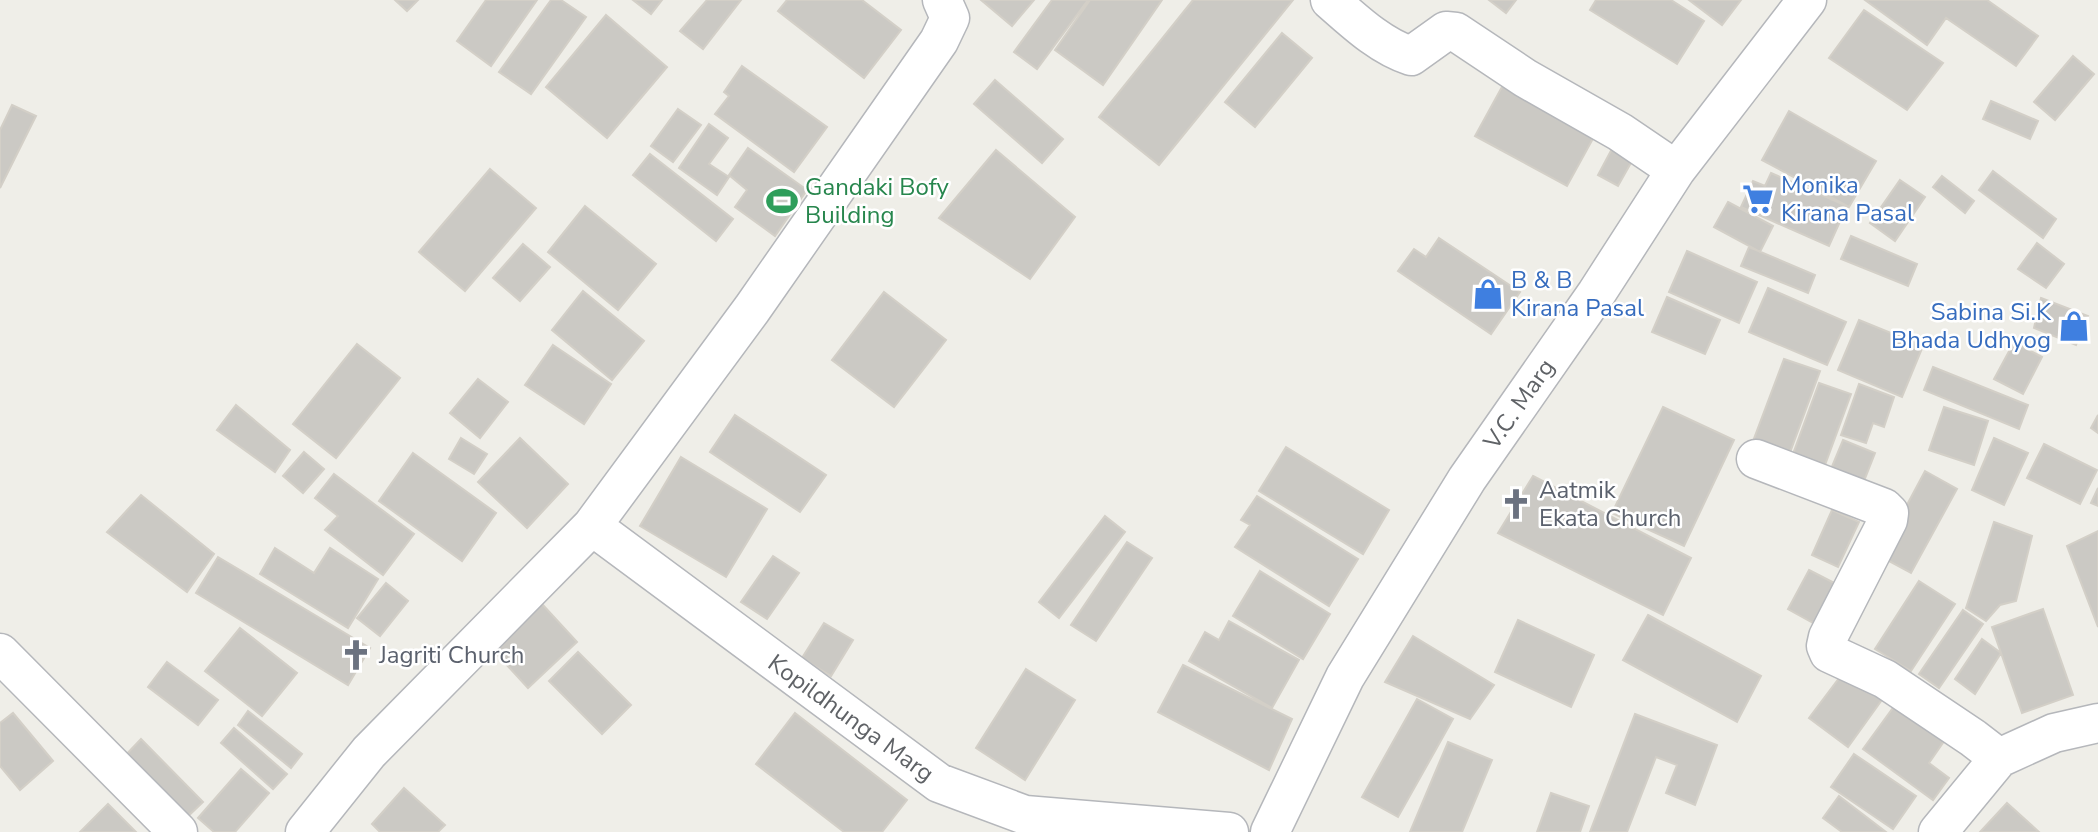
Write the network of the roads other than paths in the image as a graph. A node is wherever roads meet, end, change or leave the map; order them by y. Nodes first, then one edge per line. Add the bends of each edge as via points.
1 (942, 0) edge
2 (1330, 0) edge
3 (1807, 0) edge
4 (1676, 170) junction
5 (1756, 459) dead end
6 (592, 526) junction
7 (0, 653) edge
8 (2098, 723) edge
9 (1999, 758) junction
10 (178, 832) edge
11 (305, 832) edge
12 (1229, 832) edge
13 (1270, 832) edge
14 (1938, 832) edge

1 - 6 street via 950,18 939,41 752,309
2 - 4 street via 1380,41 1411,56 1446,31 1456,32
3 - 4 street, V.C. Marg
4 - 13 street, V.C. Marg via 1467,479 1359,654
5 - 9 street via 1889,513 1828,637 1829,653 1885,679
6 - 11 street via 369,752
6 - 12 street, Kopildhunga Marg via 939,783 1025,814
7 - 10 street
8 - 9 street via 2054,733
9 - 14 street

